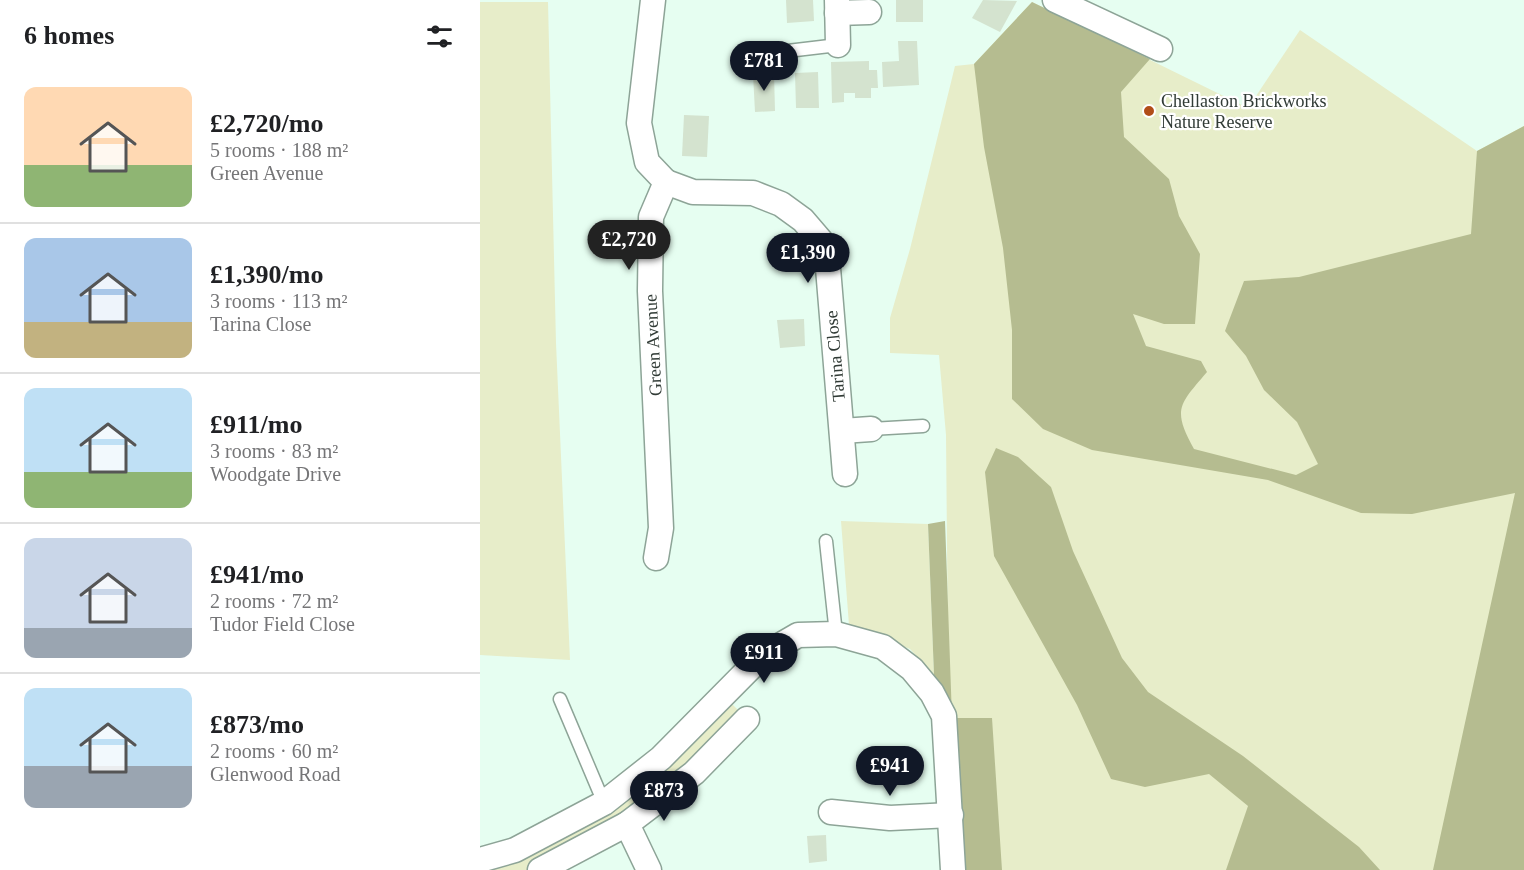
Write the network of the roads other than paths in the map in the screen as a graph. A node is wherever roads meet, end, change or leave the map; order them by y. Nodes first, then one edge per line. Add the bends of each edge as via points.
1 (654, 0) edge
2 (1054, 0) edge
3 (837, 7) edge
4 (869, 12) dead end
5 (838, 45) joint
6 (1160, 50) dead end
7 (780, 52) dead end
8 (666, 182) junction
9 (923, 426) dead end
10 (871, 429) joint
11 (843, 431) junction
12 (845, 474) dead end
13 (826, 541) dead end
14 (656, 558) dead end
15 (836, 634) junction
16 (560, 699) dead end
17 (747, 719) dead end
18 (604, 803) junction
19 (831, 812) dead end
20 (951, 815) junction
21 (627, 824) junction
22 (480, 861) edge
23 (540, 870) edge
24 (649, 870) edge
25 (953, 870) edge

1 - 8 street via 639,123 647,162
2 - 6 street
3 - 4 street
3 - 5 street
5 - 7 lane
8 - 11 street, Tarina Close via 693,192 753,192 781,204 822,241
8 - 14 street, Green Avenue via 651,217 650,291 661,528
9 - 10 lane
10 - 11 street
11 - 12 street, Tarina Close
13 - 15 lane
15 - 18 street via 798,635 762,656 661,758
15 - 20 street via 883,647 912,669 932,693 944,716
16 - 18 lane
17 - 21 street via 694,772
18 - 22 street via 515,850
19 - 20 street via 890,818
20 - 25 street
21 - 23 street
21 - 24 street

